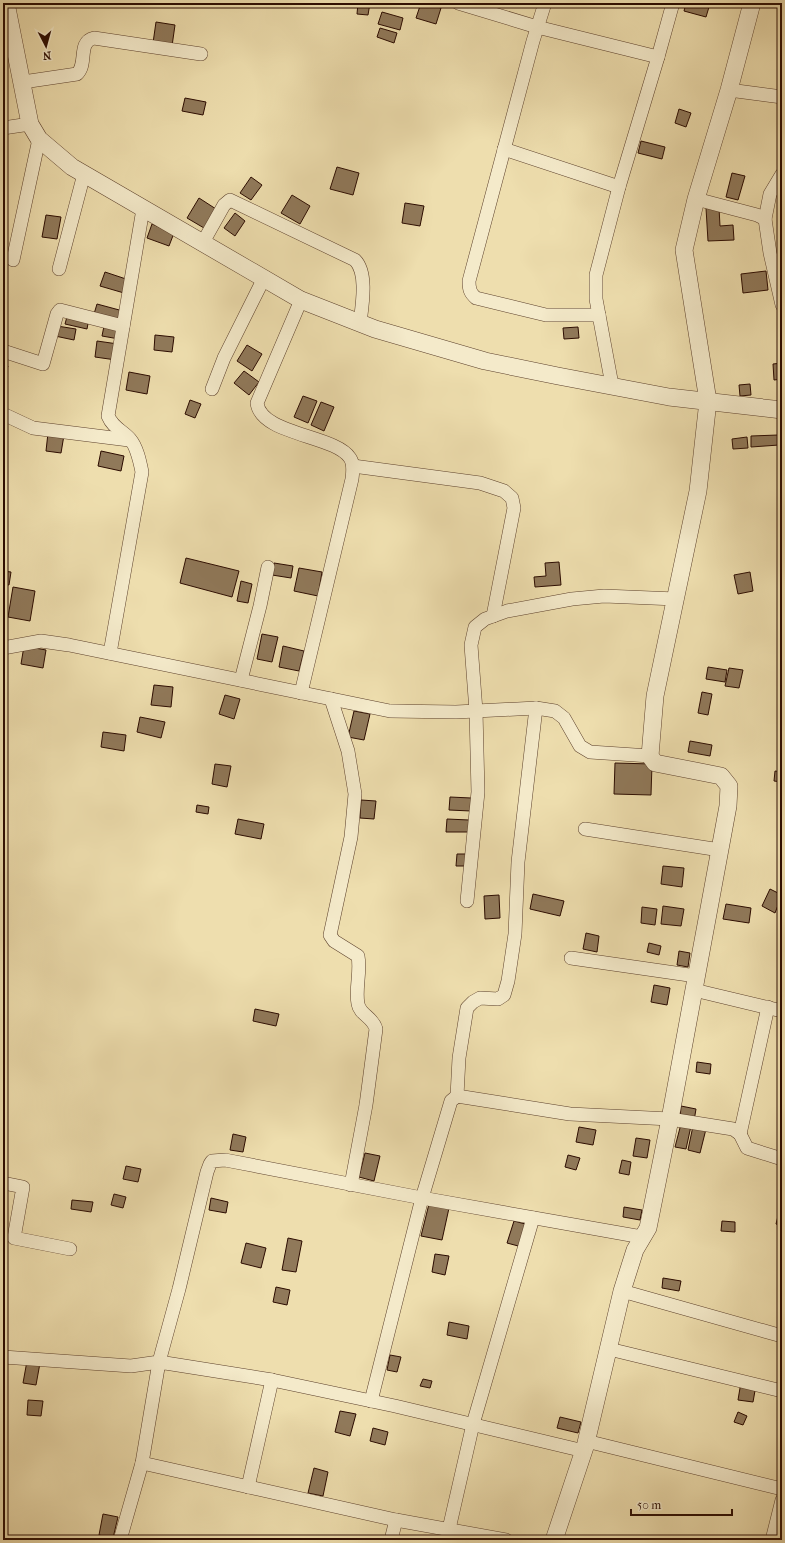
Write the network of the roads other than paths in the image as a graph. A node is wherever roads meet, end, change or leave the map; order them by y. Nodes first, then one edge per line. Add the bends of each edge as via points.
1 (6, 3) edge
2 (458, 3) edge
3 (545, 3) edge
4 (673, 3) edge
5 (752, 3) edge
6 (537, 27) junction
7 (201, 54) dead end
8 (658, 57) junction
9 (23, 82) junction
10 (729, 90) junction
11 (782, 98) edge
12 (30, 124) junction
13 (3, 128) edge
14 (39, 139) junction
15 (504, 149) junction
16 (84, 174) junction
17 (782, 174) edge
18 (619, 187) junction
19 (696, 199) junction
20 (143, 209) junction
21 (764, 219) junction
22 (202, 244) junction
23 (13, 260) dead end
24 (59, 269) dead end
25 (263, 280) junction
26 (300, 300) junction
27 (782, 305) edge
28 (599, 315) junction
29 (360, 323) junction
30 (122, 326) junction
31 (3, 351) edge
32 (612, 385) junction
33 (212, 389) dead end
34 (708, 401) junction
35 (782, 410) edge
36 (3, 414) edge
37 (130, 440) junction
38 (353, 466) junction
39 (268, 567) dead end
40 (676, 599) junction
41 (493, 616) junction
42 (3, 648) edge
43 (110, 653) junction
44 (241, 680) junction
45 (301, 693) junction
46 (330, 699) junction
47 (536, 708) junction
48 (476, 711) junction
49 (650, 756) junction
50 (585, 829) dead end
51 (720, 850) junction
52 (466, 901) dead end
53 (571, 958) dead end
54 (695, 983) junction
55 (768, 1007) junction
56 (782, 1011) edge
57 (457, 1096) junction
58 (670, 1119) junction
59 (740, 1134) junction
60 (782, 1159) edge
61 (3, 1183) edge
62 (351, 1185) junction
63 (422, 1198) junction
64 (533, 1218) junction
65 (642, 1237) junction
66 (70, 1249) dead end
67 (622, 1291) junction
68 (782, 1336) edge
69 (609, 1349) junction
70 (3, 1357) edge
71 (159, 1362) junction
72 (272, 1380) junction
73 (782, 1391) edge
74 (371, 1401) junction
75 (473, 1424) junction
76 (585, 1446) junction
77 (142, 1463) junction
78 (248, 1487) junction
79 (782, 1489) edge
80 (782, 1500) edge
81 (396, 1520) junction
82 (449, 1530) junction
83 (120, 1540) edge
84 (391, 1540) edge
85 (506, 1540) edge
86 (554, 1540) edge
87 (772, 1540) edge

1 - 9 street
2 - 6 street
3 - 6 street
4 - 8 street
5 - 10 street
6 - 8 street
6 - 15 street
7 - 9 street via 94,38 84,44 81,67 77,74
8 - 18 street
9 - 12 street
10 - 11 street
10 - 19 street
12 - 13 street
12 - 14 street
14 - 16 street
14 - 23 street
15 - 18 street
15 - 28 street via 469,281 471,294 476,298 546,315
16 - 20 street
16 - 24 street
17 - 21 street via 770,194
18 - 28 street via 596,275
19 - 21 street
19 - 34 street via 684,250
20 - 22 street
20 - 30 street
21 - 27 street
22 - 25 street
22 - 29 street via 224,205 230,200 355,260 362,271
25 - 26 street
25 - 33 street via 224,358
26 - 29 street
26 - 38 street via 258,403 258,411 294,432 338,448 350,457
28 - 32 street
29 - 32 street via 485,361
30 - 31 street via 60,310 43,364
30 - 37 street via 108,416 115,428
32 - 34 street via 669,397
34 - 35 street
34 - 40 street via 698,491
36 - 37 street via 33,428
37 - 43 street via 140,460 142,472
38 - 41 street via 480,483 504,491 512,498 514,508
38 - 45 street
39 - 44 street
40 - 41 street via 604,596 572,599
40 - 49 street via 655,696
41 - 48 street via 475,626 471,645
42 - 43 street via 41,642
43 - 44 street
44 - 45 street
45 - 46 street
46 - 48 street via 390,711
46 - 62 street via 348,751 355,794 351,837 330,935 334,941 358,956 358,1004 361,1011 374,1022 376,1029 366,1105
47 - 48 street
47 - 49 street via 555,711 564,718 580,746 590,752
47 - 57 street via 518,862 515,934 508,981 504,995 498,999 480,998 467,1008 459,1058
48 - 52 street via 478,792
49 - 51 street via 655,763 721,776 727,782 728,806
50 - 51 street
51 - 54 street
53 - 54 street
54 - 55 street
54 - 58 street
55 - 56 street
55 - 59 street
57 - 58 street via 570,1114
57 - 63 street via 451,1101
58 - 59 street via 733,1129
58 - 65 street via 648,1228
59 - 60 street via 747,1148
61 - 66 street via 23,1187 14,1238
62 - 63 street
62 - 71 street via 225,1160 212,1161 207,1172
63 - 64 street
63 - 74 street
64 - 65 street
64 - 75 street
65 - 67 street via 635,1250
67 - 68 street
67 - 69 street
69 - 73 street
69 - 76 street
70 - 71 street via 131,1366
71 - 72 street
71 - 77 street
72 - 74 street
72 - 78 street
74 - 75 street
75 - 76 street
75 - 82 street
76 - 79 street
76 - 86 street
77 - 78 street
77 - 83 street
78 - 81 street
80 - 87 street
81 - 82 street
81 - 84 street
82 - 85 street

